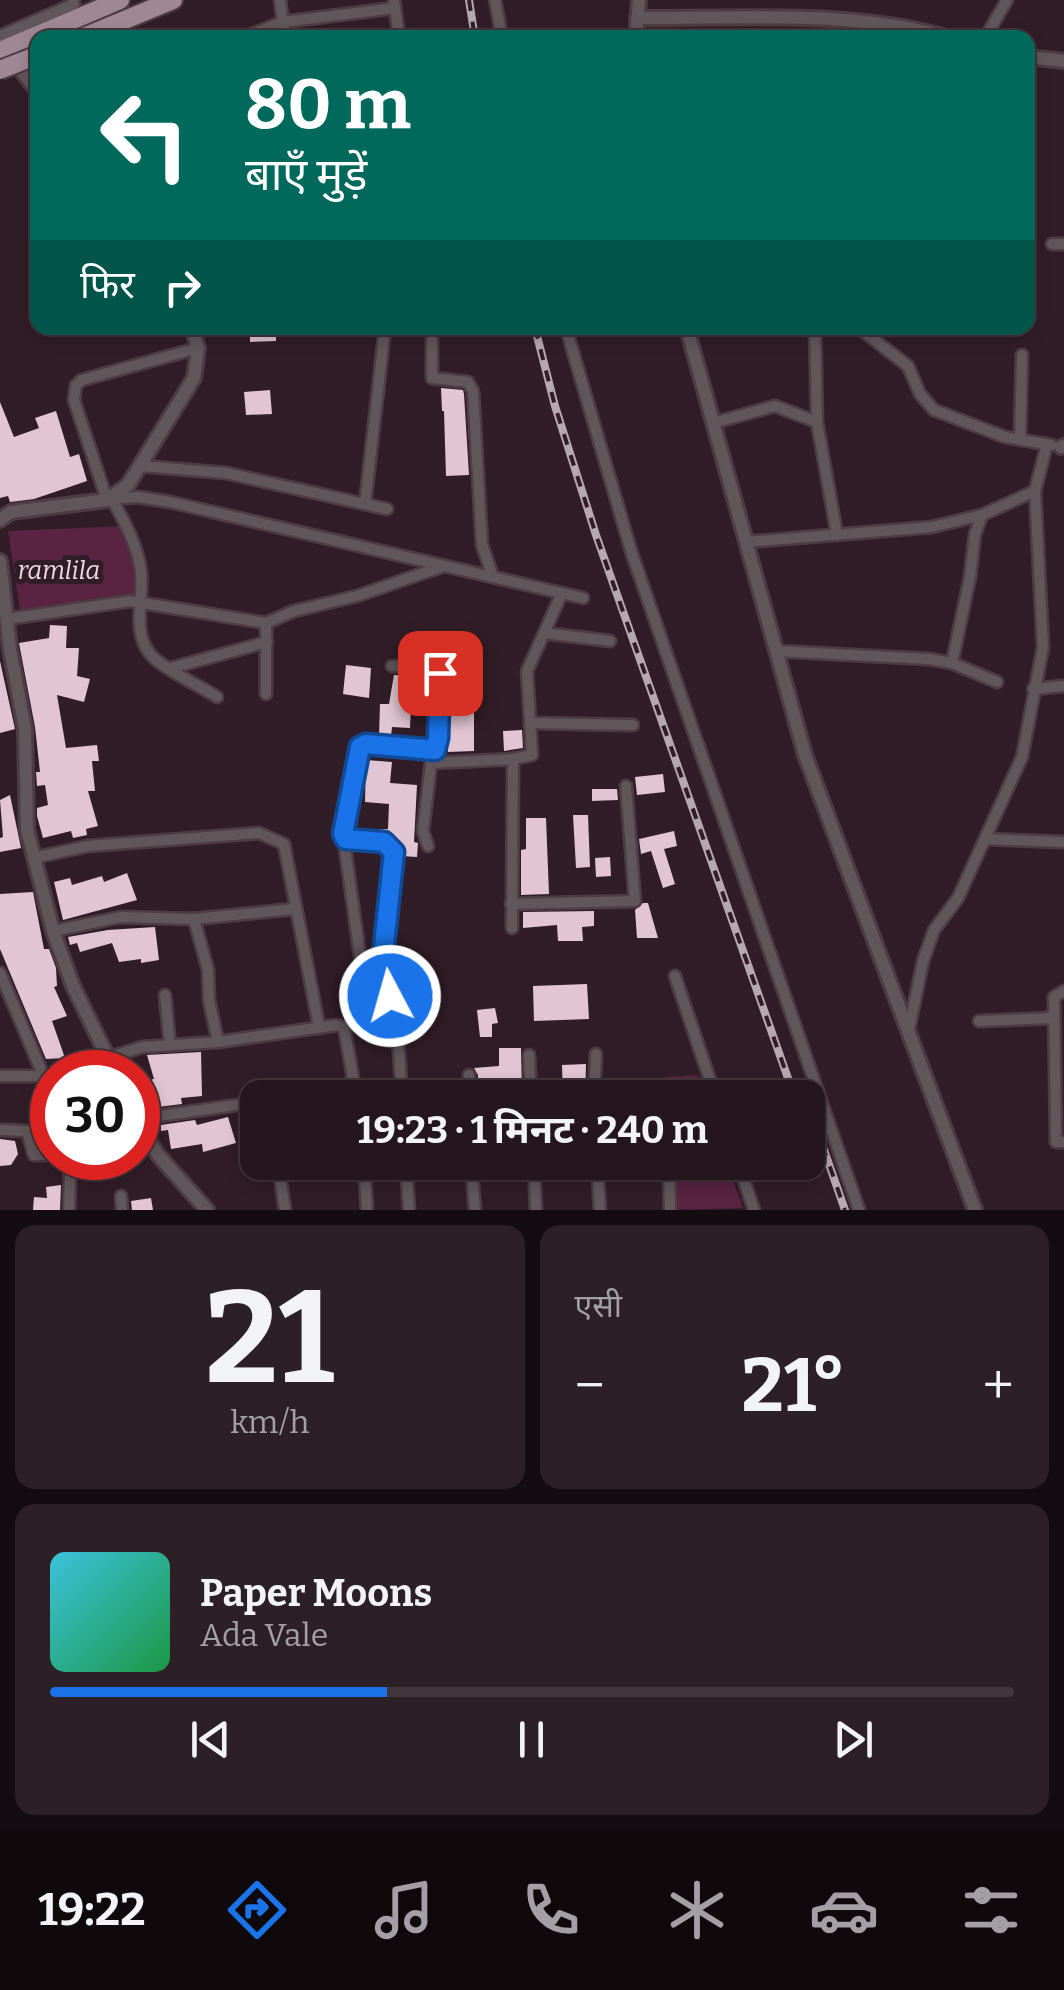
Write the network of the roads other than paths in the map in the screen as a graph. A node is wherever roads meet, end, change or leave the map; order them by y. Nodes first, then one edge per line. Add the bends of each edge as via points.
1 (120, 0) edge
2 (173, 0) edge
3 (280, 0) edge
4 (495, 0) edge
5 (639, 0) edge
6 (1007, 0) edge
7 (77, 1) edge
8 (394, 4) edge
9 (637, 18) junction
10 (283, 22) junction
11 (51, 30) edge
12 (100, 30) edge
13 (262, 30) edge
14 (284, 30) edge
15 (398, 30) edge
16 (501, 30) edge
17 (636, 30) edge
18 (895, 30) edge
19 (990, 30) edge
20 (0, 36) edge
21 (30, 39) edge
22 (0, 52) edge
23 (30, 58) edge
24 (1035, 58) edge
25 (1064, 60) edge
26 (0, 68) edge
27 (30, 82) edge
28 (194, 335) edge
29 (432, 335) edge
30 (568, 335) edge
31 (689, 335) edge
32 (815, 335) edge
33 (868, 335) edge
34 (384, 337) dead end
35 (198, 348) junction
36 (1022, 356) dead end
37 (817, 422) junction
38 (713, 423) junction
39 (1020, 440) junction
40 (1058, 446) edge
41 (142, 466) junction
42 (1035, 492) junction
43 (110, 500) junction
44 (364, 504) junction
45 (387, 509) dead end
46 (1, 515) edge
47 (982, 515) junction
48 (837, 534) junction
49 (746, 542) junction
50 (0, 561) edge
51 (444, 566) junction
52 (493, 577) junction
53 (562, 593) junction
54 (583, 598) dead end
55 (140, 603) junction
56 (8, 619) junction
57 (266, 624) junction
58 (544, 633) junction
59 (610, 641) dead end
60 (266, 642) junction
61 (5, 650) edge
62 (776, 651) junction
63 (952, 663) junction
64 (392, 666) dead end
65 (172, 668) junction
66 (996, 682) dead end
67 (1064, 686) edge
68 (1034, 690) junction
69 (266, 694) dead end
70 (217, 697) dead end
71 (530, 723) junction
72 (633, 725) dead end
73 (435, 750) junction
74 (513, 758) junction
75 (431, 763) junction
76 (626, 786) dead end
77 (346, 839) junction
78 (986, 839) junction
79 (1064, 842) edge
80 (428, 846) dead end
81 (33, 858) junction
82 (512, 904) junction
83 (294, 909) junction
84 (194, 919) junction
85 (512, 928) dead end
86 (52, 931) junction
87 (360, 956) dead end
88 (0, 973) edge
89 (675, 976) dead end
90 (1064, 991) edge
91 (164, 996) dead end
92 (1054, 1018) junction
93 (979, 1021) dead end
94 (319, 1026) junction
95 (909, 1029) junction
96 (218, 1042) junction
97 (170, 1045) junction
98 (36, 1050) edge
99 (104, 1050) edge
100 (137, 1050) edge
101 (596, 1054) dead end
102 (529, 1055) dead end
103 (469, 1075) dead end
104 (0, 1076) edge
105 (30, 1076) edge
106 (352, 1080) edge
107 (401, 1080) edge
108 (469, 1080) edge
109 (530, 1080) edge
110 (595, 1080) edge
111 (710, 1080) edge
112 (240, 1105) edge
113 (160, 1118) edge
114 (0, 1130) edge
115 (30, 1142) edge
116 (1064, 1142) edge
117 (160, 1157) edge
118 (70, 1180) edge
119 (281, 1180) edge
120 (365, 1180) edge
121 (407, 1180) edge
122 (472, 1180) edge
123 (535, 1180) edge
124 (599, 1180) edge
125 (669, 1180) edge
126 (744, 1180) edge
127 (121, 1196) dead end
128 (70, 1210) edge
129 (122, 1210) edge
130 (207, 1210) edge
131 (285, 1210) edge
132 (367, 1210) edge
133 (409, 1210) edge
134 (475, 1210) edge
135 (536, 1210) edge
136 (600, 1210) edge
137 (670, 1210) edge
138 (754, 1210) edge
139 (859, 1210) edge
140 (975, 1210) edge

1 - 11 main road
2 - 12 main road
3 - 10 street
4 - 16 street
5 - 9 street
6 - 19 street
7 - 20 street
8 - 10 street
8 - 15 street
9 - 17 street
9 - 18 street via 803,19
10 - 13 street
10 - 14 street
21 - 22 main road
23 - 26 main road, bridge
24 - 25 street
26 - 27 street via 16,64
28 - 35 street
29 - 52 street via 432,378 468,382 473,391 482,545
30 - 139 street via 632,554
31 - 38 street
32 - 37 street
33 - 39 street via 908,366 934,410
34 - 44 street
35 - 41 street via 194,378
35 - 43 street via 76,385 74,400
36 - 39 street
37 - 38 street via 776,406
37 - 48 street
38 - 49 street
39 - 40 street
40 - 42 street
41 - 43 street
41 - 44 street via 226,473
42 - 47 street
42 - 68 street via 1044,647
43 - 46 street
43 - 51 street via 170,502
43 - 55 street via 137,554
44 - 45 street
47 - 48 street via 932,527
47 - 63 street
48 - 49 street
49 - 62 street
50 - 56 street
51 - 52 street
51 - 57 street
52 - 53 street
53 - 54 street
53 - 58 street
55 - 56 street
55 - 57 street
55 - 65 street via 148,652
56 - 61 street
57 - 60 street
58 - 59 street
58 - 71 street via 527,671
60 - 65 street
60 - 69 street
61 - 81 street via 25,729
62 - 63 street
62 - 95 street via 805,755
63 - 66 street
64 - 73 street via 438,668
65 - 70 street
67 - 68 street
68 - 78 street via 1022,757
71 - 72 street
71 - 74 street via 532,755
73 - 75 street
73 - 77 street via 360,747
74 - 75 street
74 - 82 street
75 - 80 street via 423,831
76 - 82 street via 635,901
77 - 87 street
77 - 107 street via 384,842 394,852 383,955
78 - 79 street
78 - 95 street via 934,930
81 - 83 street via 88,846 259,833 284,844
81 - 86 street
82 - 85 street
83 - 84 street
83 - 94 street
84 - 86 street via 121,917
84 - 96 street
86 - 99 street
88 - 98 street
89 - 111 street
90 - 92 street via 1054,997
91 - 97 street
92 - 93 street
92 - 116 street via 1056,1142
94 - 96 street
94 - 106 street via 346,1030
95 - 140 street
96 - 97 street
97 - 100 street
101 - 110 street
102 - 109 street
103 - 108 street
104 - 105 street
112 - 113 street
114 - 115 street via 27,1132
117 - 130 street
118 - 128 street
119 - 131 street
120 - 132 street
121 - 133 street
122 - 134 street
123 - 135 street
124 - 136 street
125 - 137 street
126 - 138 street
127 - 129 street

